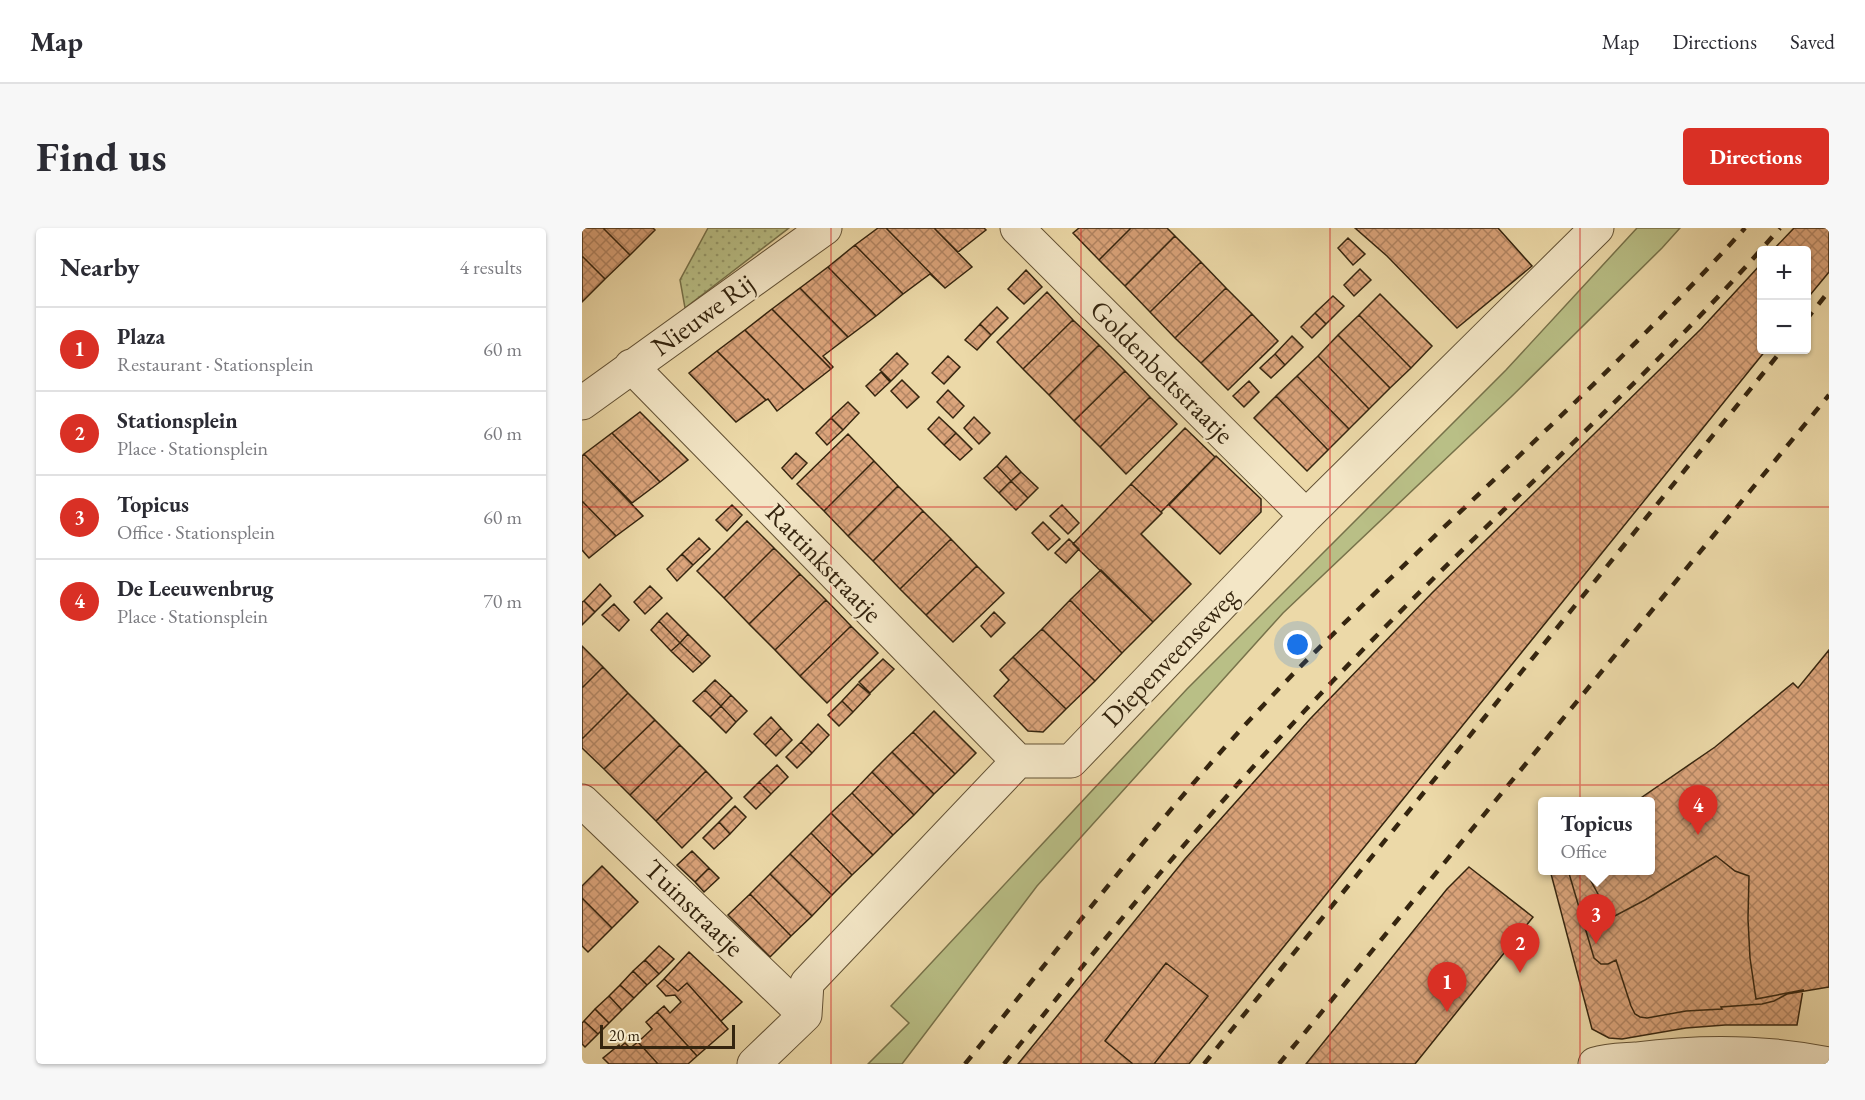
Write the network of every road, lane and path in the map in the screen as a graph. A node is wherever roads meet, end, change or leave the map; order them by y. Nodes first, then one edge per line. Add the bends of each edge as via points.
1 (825, 228) edge
2 (1017, 228) edge
3 (1594, 229) edge
4 (631, 366) junction
5 (582, 403) edge
6 (1306, 516) junction
7 (1017, 761) junction
8 (582, 801) edge
9 (805, 1015) junction
10 (754, 1064) edge
11 (1595, 1064) edge
12 (1828, 1064) edge

1 - 4 street, Nieuwe Rij
2 - 6 street, Goldenbeltstraatje
3 - 6 street, Diepenveenseweg
4 - 5 street, Nieuwe Rij
4 - 7 street, Rattinkstraatje
6 - 7 street, Diepenveenseweg via 1071,761
7 - 9 street via 807,983
8 - 9 street, Tuinstraatje
9 - 10 street
11 - 12 street via 1710,1054 1762,1055

